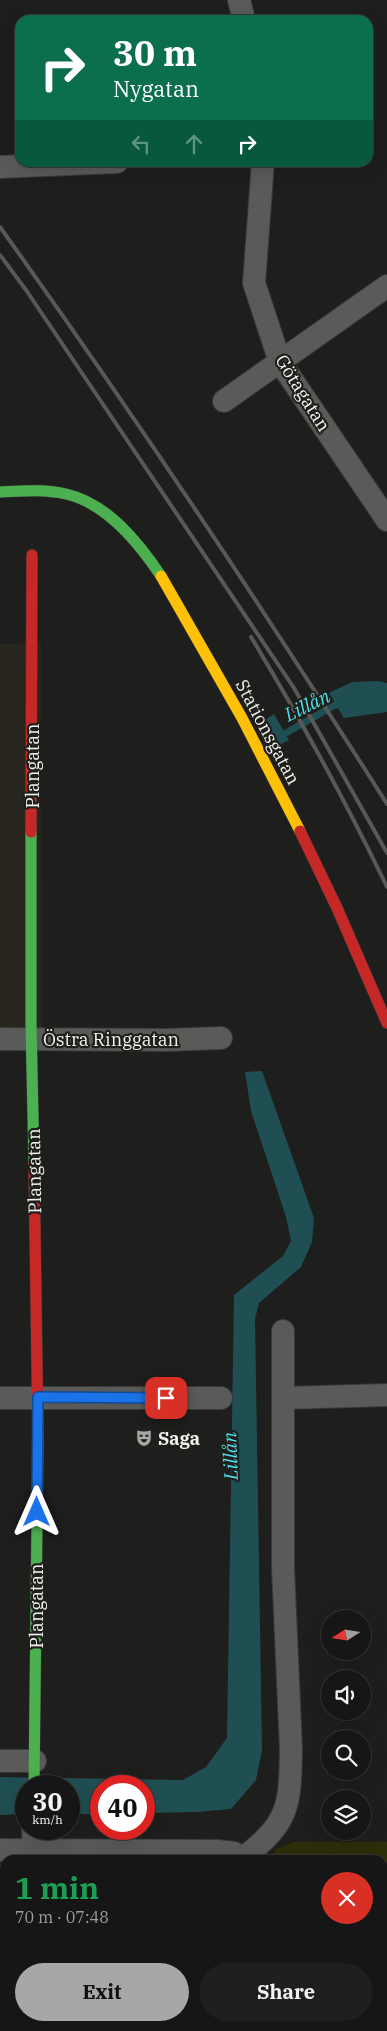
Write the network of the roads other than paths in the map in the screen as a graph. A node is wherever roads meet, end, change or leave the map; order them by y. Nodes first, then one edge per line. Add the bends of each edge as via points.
1 (239, 0) edge
2 (243, 15) edge
3 (15, 166) edge
4 (0, 167) edge
5 (263, 167) edge
6 (387, 286) edge
7 (280, 362) junction
8 (224, 401) dead end
9 (0, 492) edge
10 (387, 520) edge
11 (32, 555) dead end
12 (387, 1023) edge
13 (221, 1038) dead end
14 (0, 1039) edge
15 (32, 1039) junction
16 (284, 1331) dead end
17 (387, 1395) edge
18 (38, 1397) junction
19 (0, 1398) edge
20 (221, 1398) dead end
21 (284, 1398) junction
22 (0, 1761) edge
23 (34, 1774) edge
24 (34, 1846) edge
25 (0, 1850) edge
26 (238, 1855) edge
27 (248, 1855) edge

1 - 2 street
3 - 4 street
5 - 7 street, Götagatan via 254,283
6 - 7 street
7 - 8 street
7 - 10 street, Götagatan
9 - 12 street, Stationsgatan via 35,490 70,494 87,501 123,527 149,558 241,714 306,841
11 - 15 street, Plangatan
13 - 15 street, Östra Ringgatan
14 - 15 street, Östra Ringgatan
15 - 18 street, Plangatan
16 - 21 street
17 - 21 street
18 - 19 street
18 - 20 street
18 - 23 street, Plangatan
21 - 27 street via 283,1568 291,1749 289,1797 284,1814 267,1838
22 - 23 street
24 - 25 street
24 - 26 street via 216,1851

